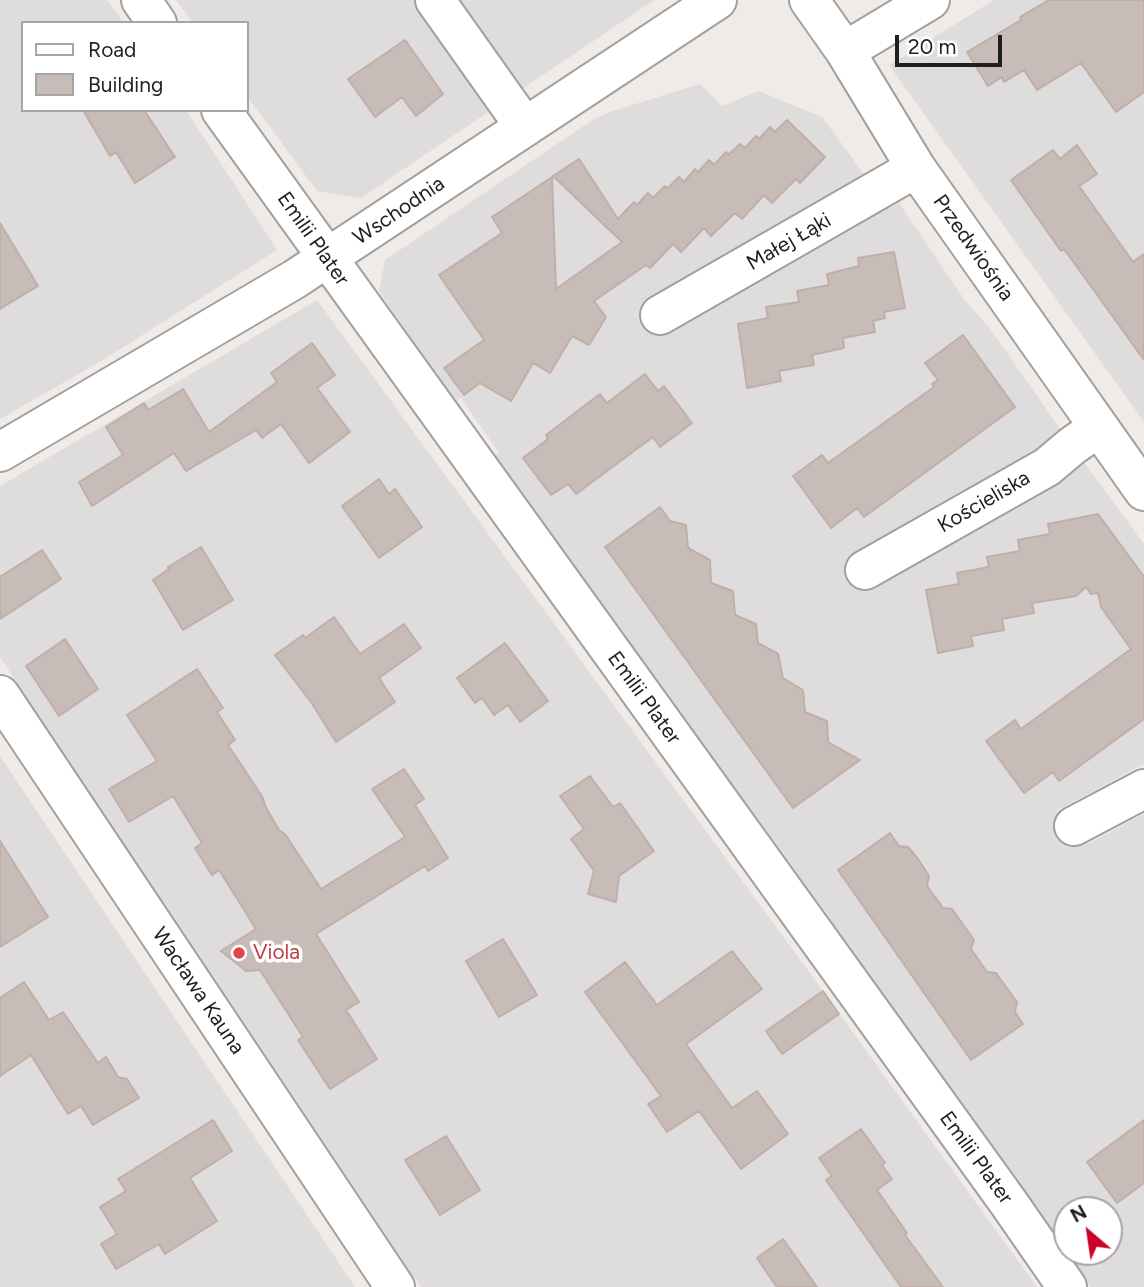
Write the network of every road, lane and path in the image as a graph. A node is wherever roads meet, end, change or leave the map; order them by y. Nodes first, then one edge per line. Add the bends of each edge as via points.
1 (141, 0) edge
2 (435, 0) edge
3 (717, 0) edge
4 (809, 0) edge
5 (930, 0) edge
6 (157, 21) edge
7 (845, 51) junction
8 (222, 112) edge
9 (525, 127) junction
10 (916, 168) junction
11 (327, 258) junction
12 (660, 315) dead end
13 (1099, 427) junction
14 (0, 452) edge
15 (1144, 491) edge
16 (865, 570) dead end
17 (0, 695) edge
18 (1144, 789) edge
19 (1074, 826) dead end
20 (395, 1287) edge
21 (1067, 1287) edge

1 - 6 street
2 - 9 street
3 - 9 street, Wschodnia
4 - 7 street, Przedwiośnia
5 - 7 street
7 - 10 street, Przedwiośnia
8 - 11 street, Emilii Plater
9 - 11 street, Wschodnia
10 - 12 street, Małej Łąki
10 - 13 street, Przedwiośnia
11 - 14 street, Wschodnia
11 - 21 street, Emilii Plater
13 - 15 street, Przedwiośnia
13 - 16 street, Kościeliska via 1047,467
17 - 20 street, Wacława Kauna
18 - 19 street

